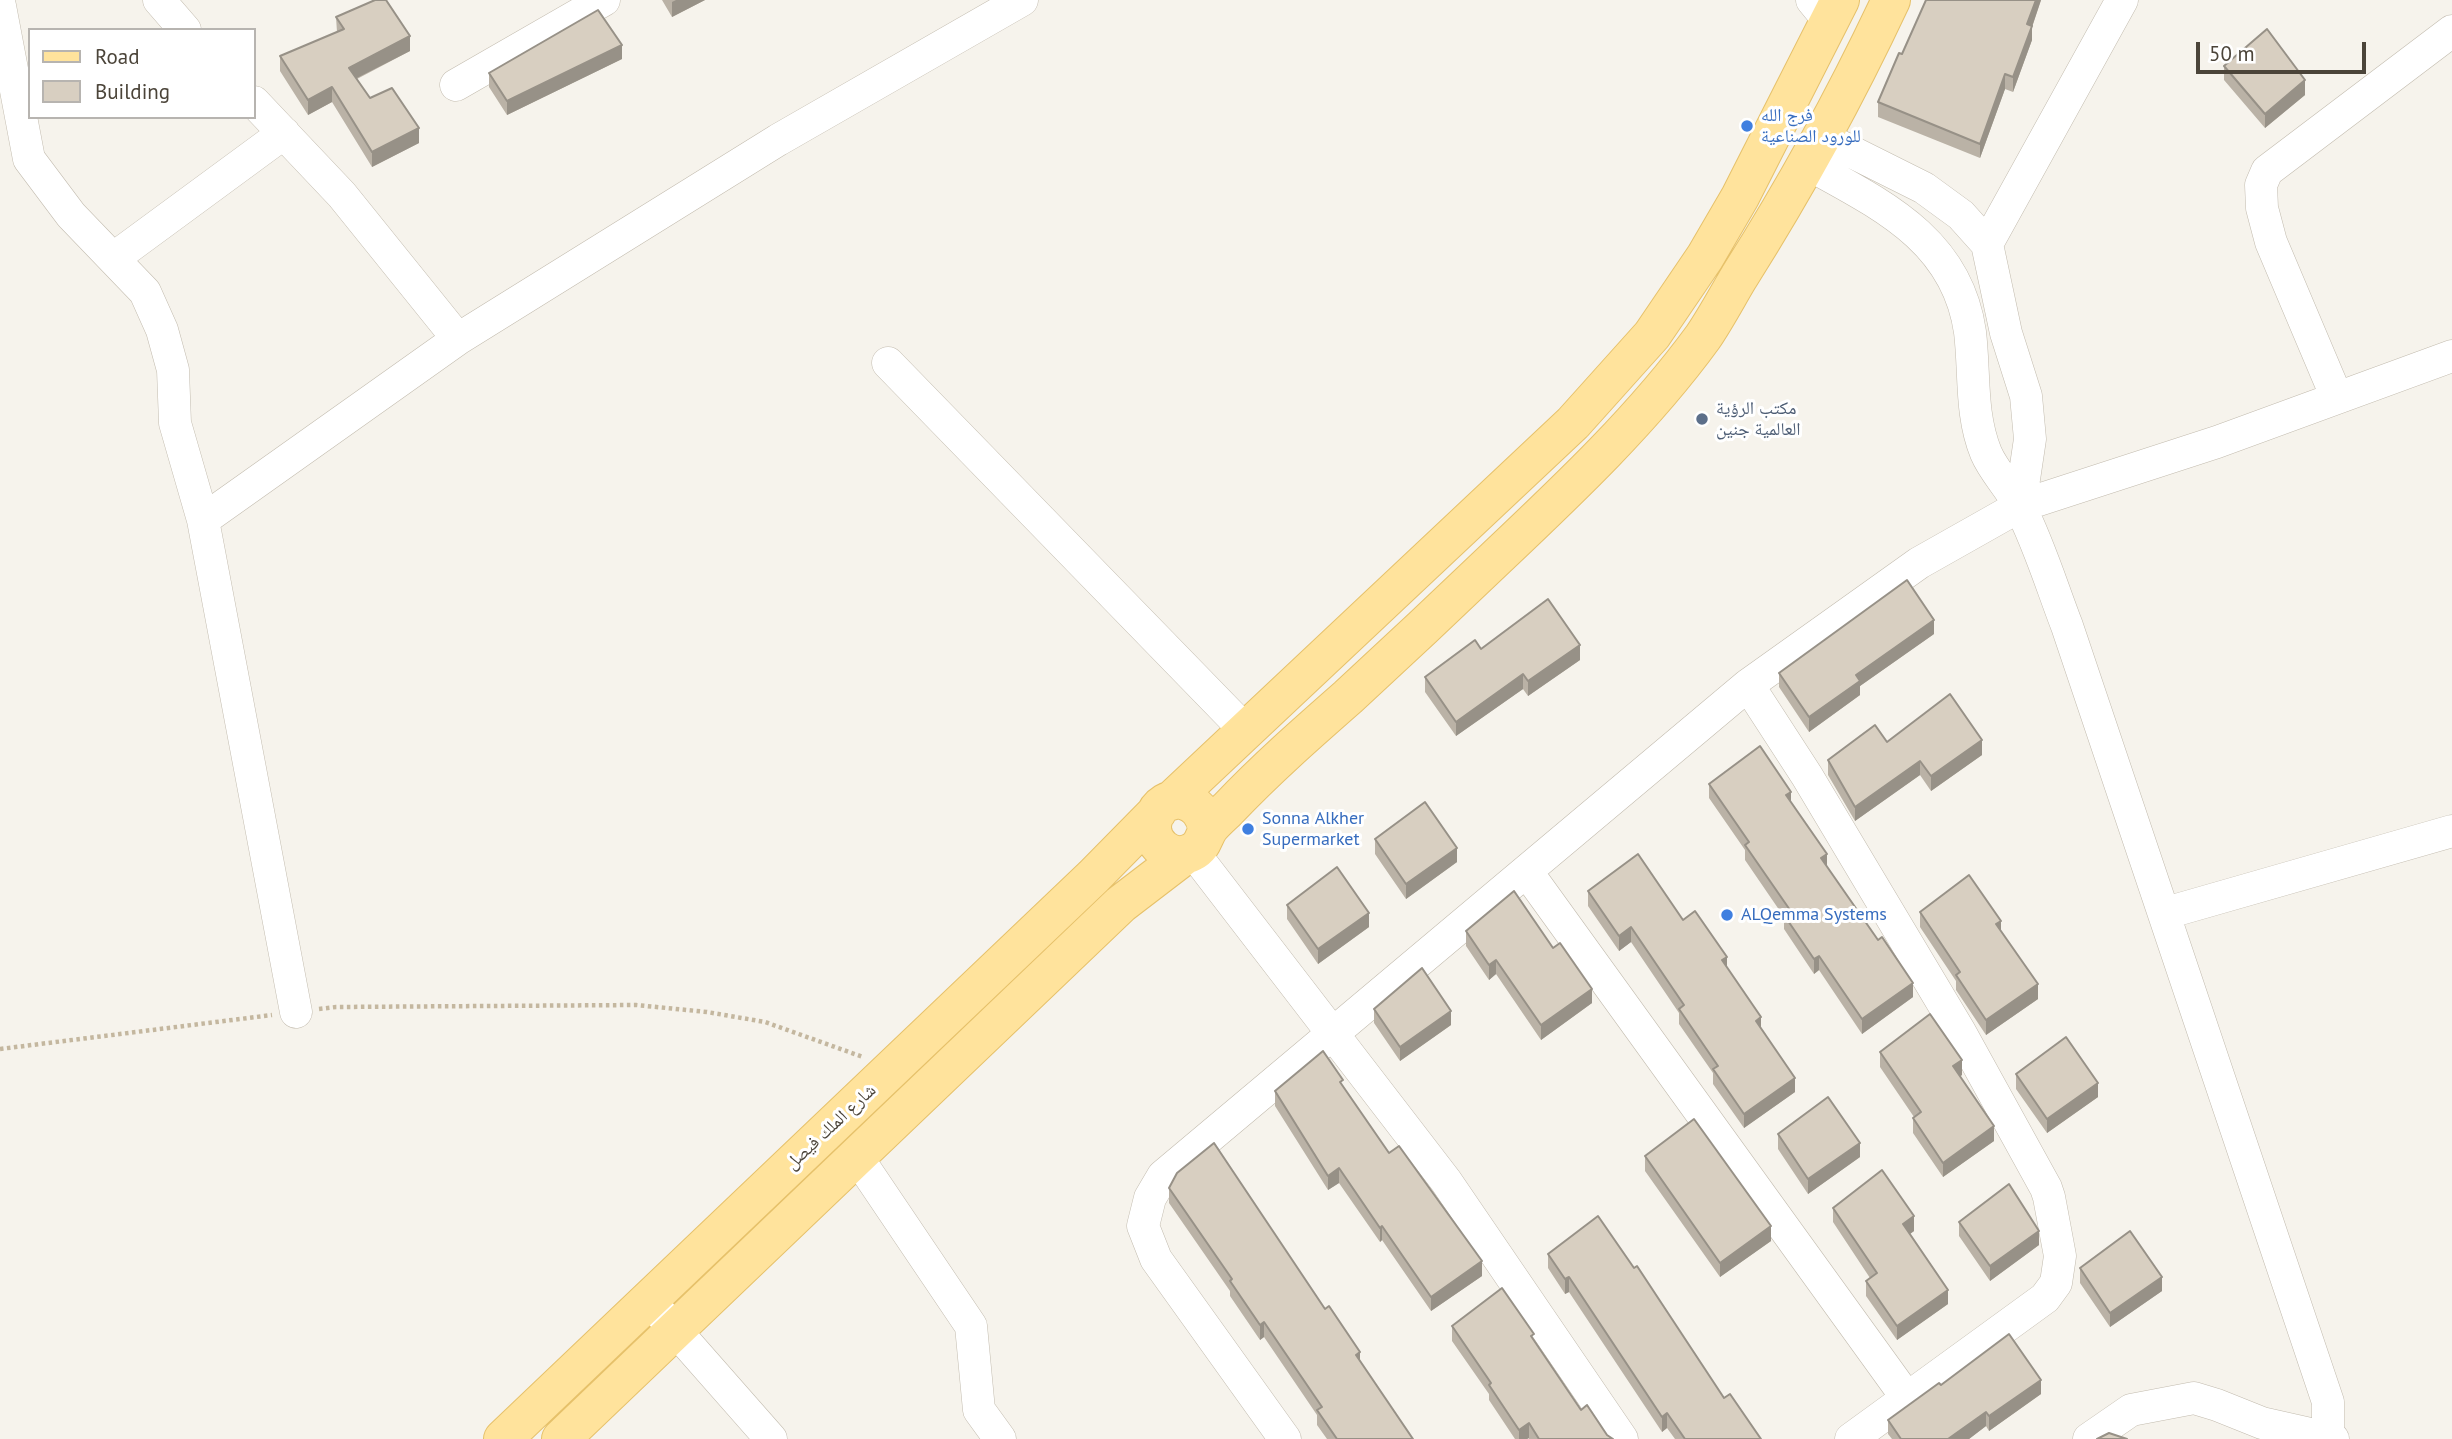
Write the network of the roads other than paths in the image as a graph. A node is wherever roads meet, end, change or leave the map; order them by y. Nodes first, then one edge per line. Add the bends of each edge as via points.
1 (159, 0) edge
2 (604, 0) edge
3 (1022, 0) edge
4 (1891, 0) edge
5 (2125, 1) edge
6 (0, 6) edge
7 (1827, 7) edge
8 (183, 28) edge
9 (2452, 31) edge
10 (1869, 45) junction
11 (456, 85) dead end
12 (256, 104) edge
13 (284, 133) junction
14 (1815, 150) junction
15 (1987, 244) junction
16 (114, 258) junction
17 (458, 339) junction
18 (2452, 356) edge
19 (888, 363) dead end
20 (2337, 398) junction
21 (2020, 506) junction
22 (203, 520) junction
23 (1748, 685) junction
24 (1246, 732) junction
25 (1164, 807) junction
26 (2452, 831) edge
27 (1195, 845) junction
28 (1527, 872) junction
29 (2166, 913) junction
30 (296, 1012) road end
31 (1333, 1033) junction
32 (857, 1157) junction
33 (649, 1298) junction
34 (673, 1330) junction
35 (1907, 1398) junction
36 (2330, 1438) edge
37 (503, 1439) edge
38 (561, 1439) edge
39 (771, 1439) edge
40 (1000, 1439) edge
41 (1285, 1439) edge
42 (1622, 1439) edge
43 (1851, 1439) edge
44 (2089, 1439) edge

1 - 8 street
2 - 11 street
3 - 17 street via 778,140
4 - 10 main road
5 - 15 street
6 - 16 street via 29,159 71,215
7 - 10 main road via 1830,44 1842,54 1857,54
7 - 24 main road, شارع الملك فيصل via 1740,197 1706,257 1652,335 1573,423
9 - 20 street via 2267,171 2261,185 2271,242
10 - 14 main road
12 - 13 street
13 - 16 street
13 - 17 street via 342,195
14 - 15 street via 1924,188 1961,215
14 - 21 street via 1844,184 1913,229 1940,256 1961,292 1970,332 1977,422 1986,455
14 - 27 main road via 1704,334 1638,415 1568,490 1254,782
15 - 21 street via 2025,396 2030,439
16 - 22 street via 145,292 162,330 173,370 175,423
17 - 22 street
18 - 20 street
19 - 24 street
20 - 21 street
21 - 23 street via 1919,563
21 - 29 street via 2067,626
22 - 30 street
23 - 28 street
23 - 35 street via 1960,1032 2050,1199 2060,1256 2059,1275 2051,1291
24 - 25 main road, شارع الملك فيصل
25 - 27 main road via 1152,830 1155,839 1167,852
25 - 33 main road, شارع الملك فيصل
26 - 29 street
27 - 31 street
27 - 32 main road via 1121,904
28 - 31 street
28 - 35 street
29 - 36 street via 2328,1402
31 - 41 street via 1163,1176 1150,1198 1143,1226 1156,1259
31 - 42 street via 1446,1181
32 - 34 main road
32 - 40 street via 971,1326 979,1410
33 - 34 street
33 - 37 main road, شارع الملك فيصل
34 - 38 main road
34 - 39 street
35 - 43 street
36 - 44 street via 2262,1423 2194,1398 2131,1410

